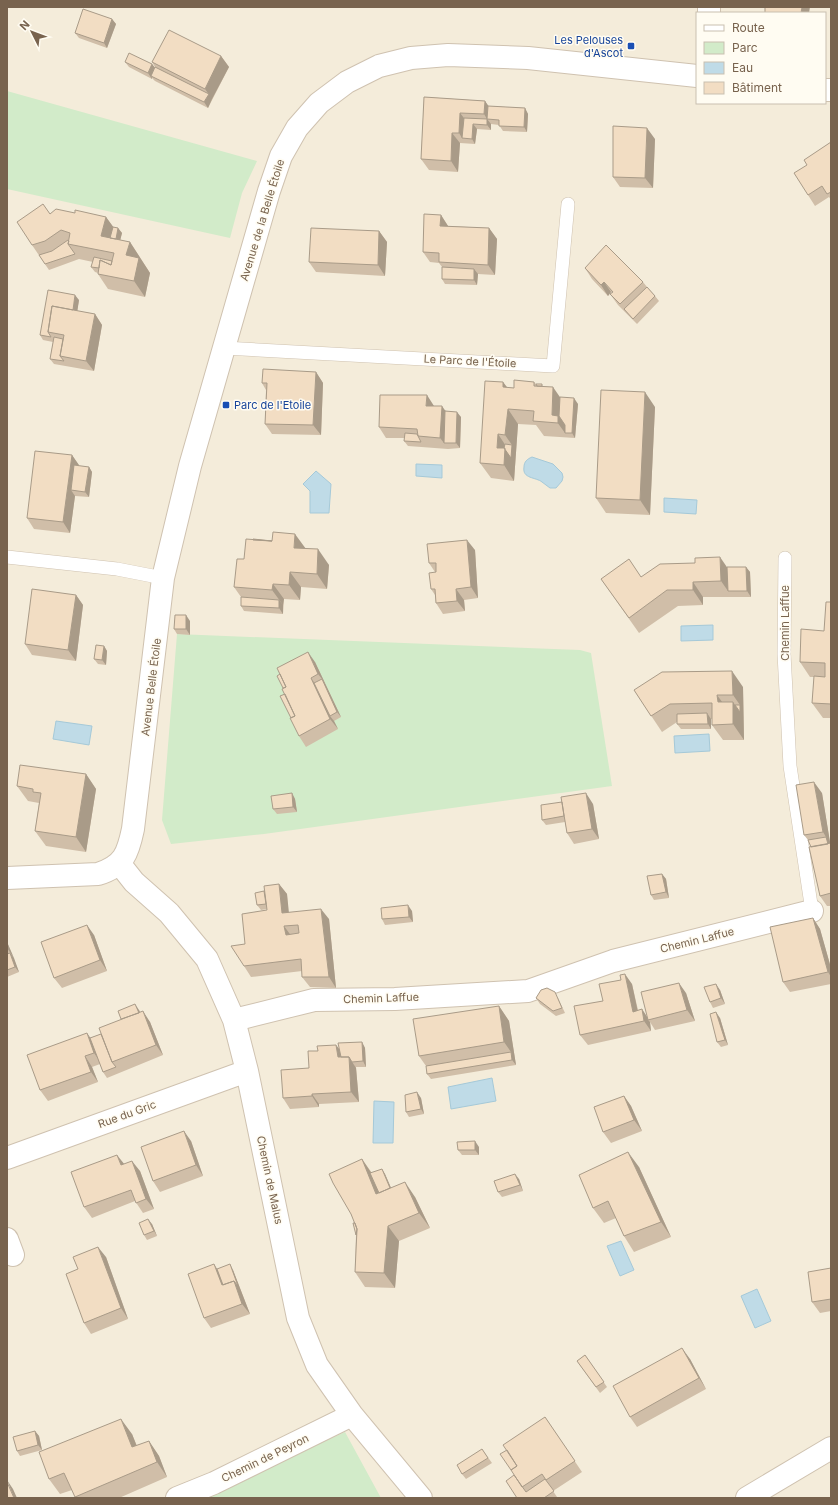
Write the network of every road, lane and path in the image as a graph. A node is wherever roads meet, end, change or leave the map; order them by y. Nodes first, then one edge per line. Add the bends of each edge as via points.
1 (696, 76) edge
2 (568, 204) dead end
3 (224, 348) junction
4 (210, 398) joint
5 (7, 557) edge
6 (785, 558) dead end
7 (163, 578) junction
8 (119, 863) junction
9 (7, 878) edge
10 (812, 911) joint
11 (234, 1020) junction
12 (247, 1071) junction
13 (7, 1158) edge
14 (352, 1415) junction
15 (831, 1448) edge
16 (177, 1498) edge
17 (421, 1498) edge
18 (747, 1498) edge

1 - 3 street, Avenue de la Belle Étoile via 528,58 448,55 411,58 378,66 347,82 319,103 297,128 281,156
2 - 3 lane, Le Parc de l'Étoile via 553,366
3 - 4 street, Avenue de la Belle Étoile
4 - 7 street, Avenue Belle Étoile via 186,481
5 - 7 lane
6 - 10 lane, Chemin Laffue via 784,654 790,766
7 - 8 street, Avenue Belle Étoile via 134,829 130,846
8 - 9 street, Avenue Belle Étoile via 98,874
8 - 11 street, Chemin de Malus via 134,882 169,913 207,959
10 - 11 street, Chemin Laffue via 613,961 528,991 395,999 314,1000
11 - 12 street, Chemin de Malus
12 - 13 street, Rue du Gric
12 - 14 street, Chemin de Malus via 298,1318 317,1365
14 - 16 street, Chemin de Peyron via 214,1483
14 - 17 street, Chemin de Malus
15 - 18 street

